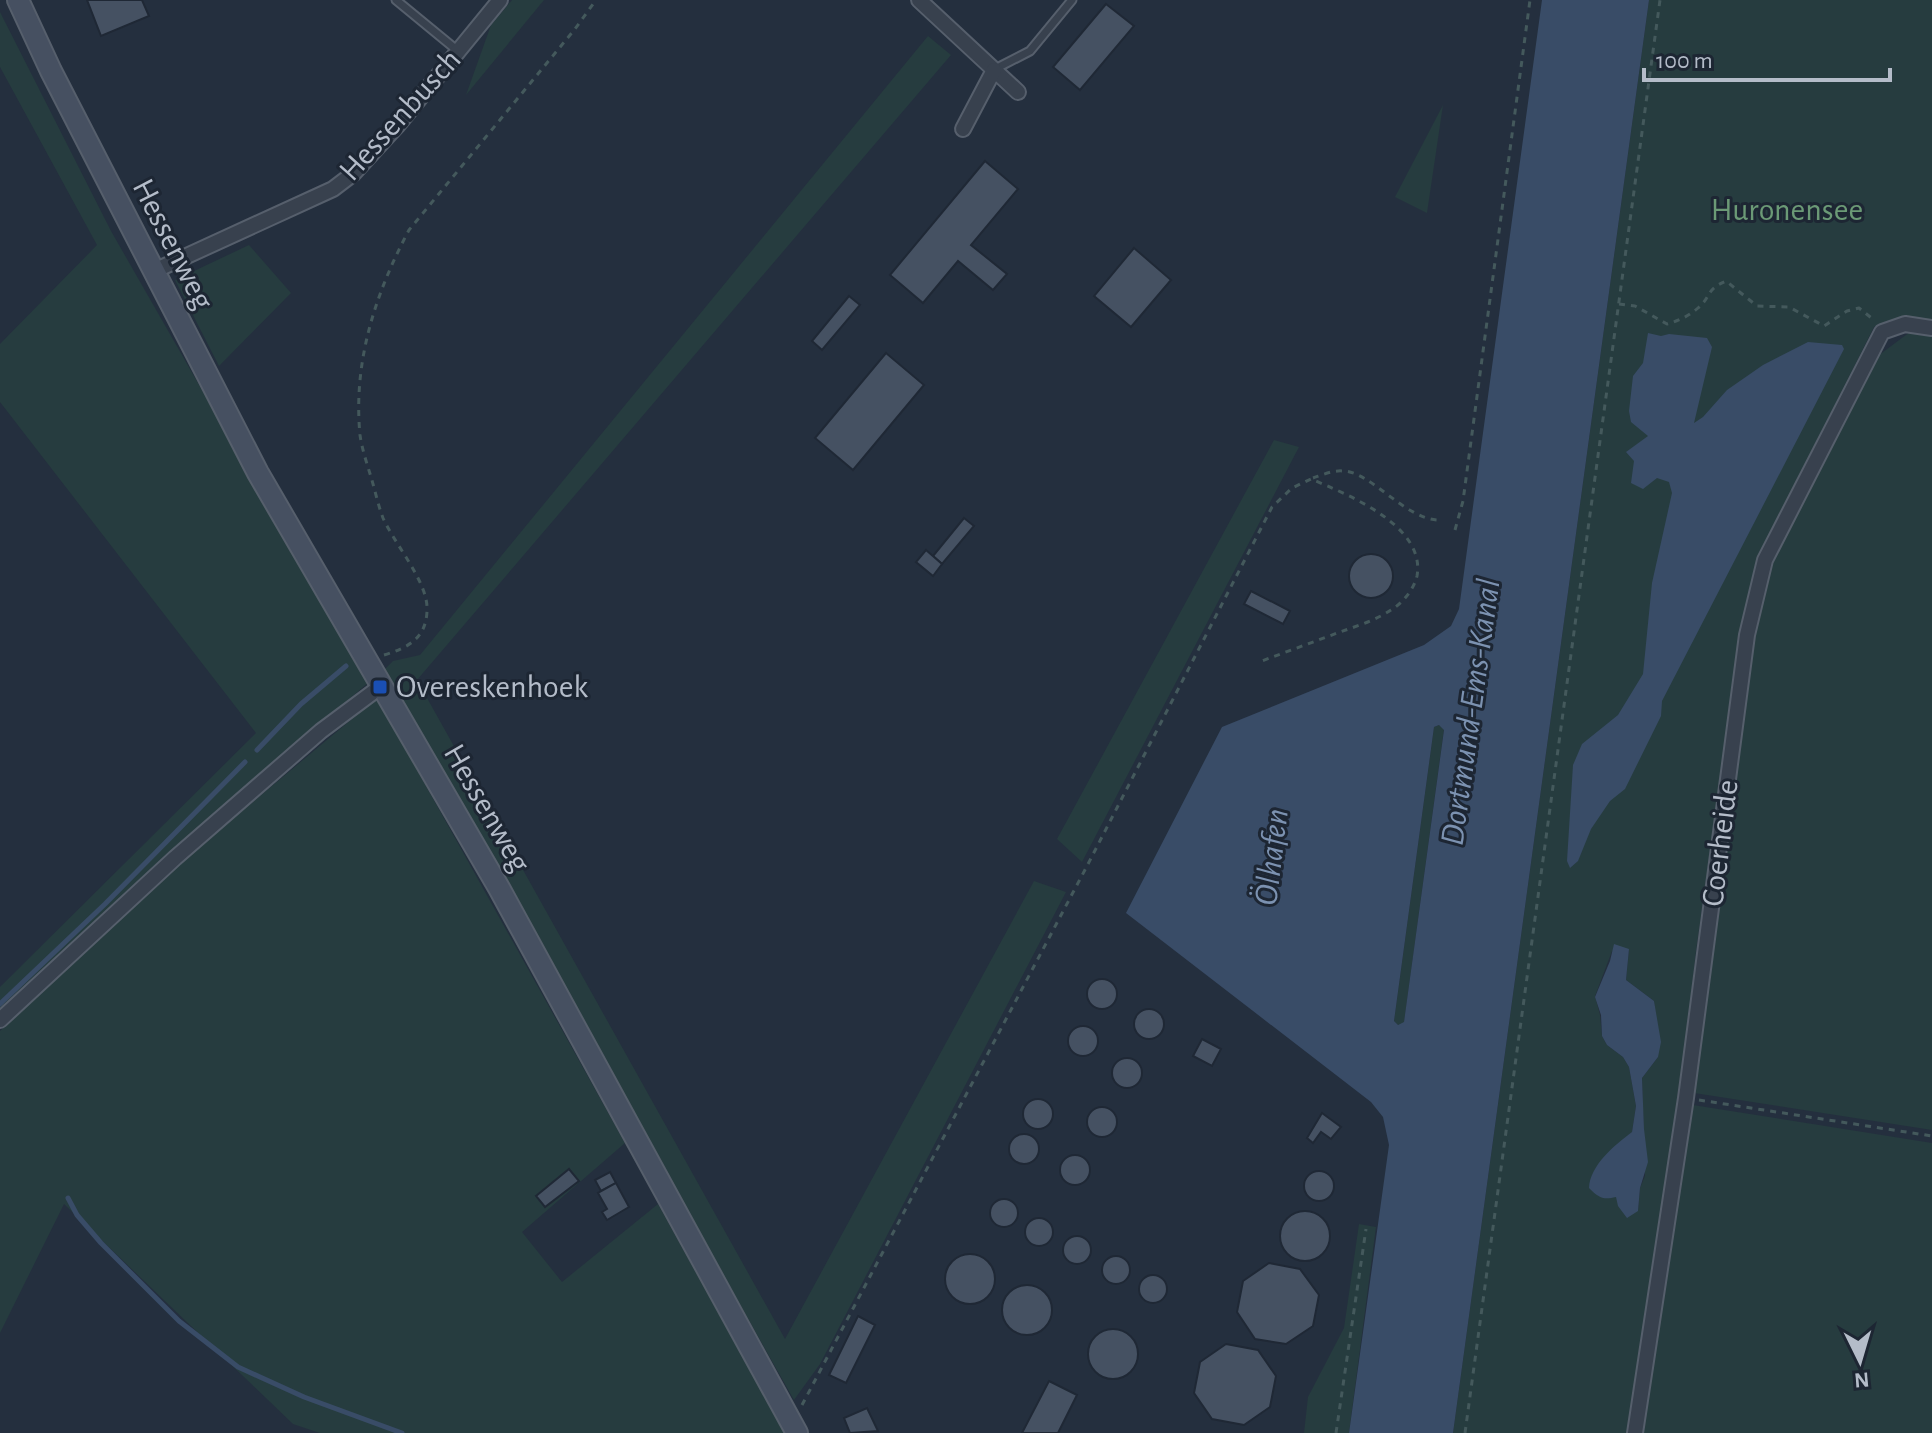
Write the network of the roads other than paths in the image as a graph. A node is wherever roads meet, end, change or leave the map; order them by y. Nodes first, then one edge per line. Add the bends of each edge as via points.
1 (18, 0) edge
2 (396, 0) edge
3 (500, 0) edge
4 (919, 0) edge
5 (1072, 0) edge
6 (458, 51) junction
7 (994, 70) junction
8 (1018, 92) dead end
9 (963, 129) dead end
10 (154, 271) junction
11 (1932, 328) edge
12 (380, 687) junction
13 (0, 1020) edge
14 (793, 1426) edge
15 (1635, 1433) edge

1 - 10 street, Hessenweg
2 - 6 lane
3 - 6 street, Hessenbusch
4 - 7 street
5 - 7 lane via 1030,51
6 - 10 street, Hessenbusch via 365,161 333,189
7 - 8 street
7 - 9 street
10 - 12 street, Hessenweg via 258,473
11 - 15 street, Coerheide via 1905,324 1882,332 1765,560 1747,635
12 - 13 street via 321,731 175,858
12 - 14 street, Hessenweg via 507,902

